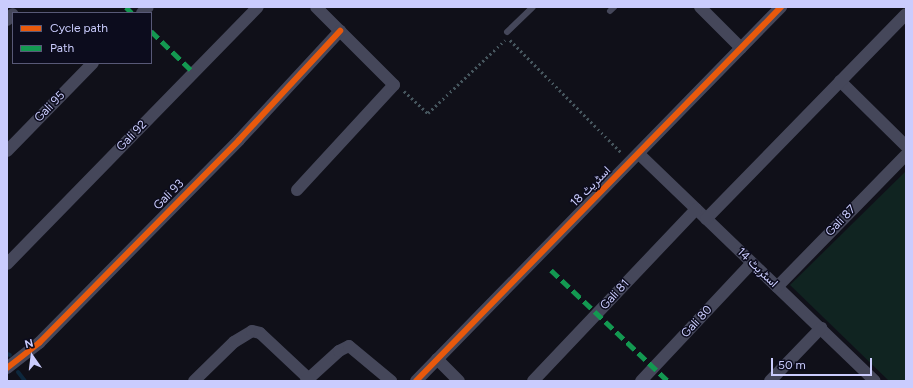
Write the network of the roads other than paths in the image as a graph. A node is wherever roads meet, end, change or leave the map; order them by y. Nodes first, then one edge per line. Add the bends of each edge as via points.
1 (258, 7) edge
2 (316, 7) edge
3 (533, 7) edge
4 (700, 7) edge
5 (781, 7) edge
6 (906, 14) edge
7 (340, 31) junction
8 (507, 32) dead end
9 (741, 48) junction
10 (92, 64) edge
11 (840, 81) junction
12 (906, 146) edge
13 (7, 151) edge
14 (639, 154) junction
15 (906, 155) edge
16 (297, 190) dead end
17 (696, 209) junction
18 (706, 219) junction
19 (752, 263) junction
20 (7, 264) edge
21 (777, 287) junction
22 (821, 328) junction
23 (437, 359) junction
24 (7, 368) edge
25 (307, 380) edge
26 (194, 381) edge
27 (391, 381) edge
28 (416, 381) edge
29 (459, 381) edge
30 (534, 381) edge
31 (641, 381) edge
32 (770, 381) edge
33 (875, 381) edge

1 - 20 street, Gali 92
2 - 7 street
3 - 8 lane
4 - 9 street
5 - 9 street, اسٹریٹ 18
6 - 11 street
7 - 16 street via 394,85
7 - 24 street, Gali 93 via 238,140 44,338
9 - 14 street, اسٹریٹ 18
10 - 13 street, Gali 95
11 - 12 street
11 - 18 street
14 - 17 street, اسٹریٹ 14
14 - 23 street, اسٹریٹ 18
15 - 21 street, Gali 87
17 - 18 street, اسٹریٹ 14
17 - 30 street, Gali 81
18 - 19 street, اسٹریٹ 14
19 - 21 street, اسٹریٹ 14
19 - 31 street, Gali 80
21 - 22 street, اسٹریٹ 14
22 - 32 street
22 - 33 street, اسٹریٹ 14
23 - 28 street, اسٹریٹ 18
23 - 29 street
25 - 26 street via 260,332 252,331 234,342
25 - 27 street via 338,350 349,346

